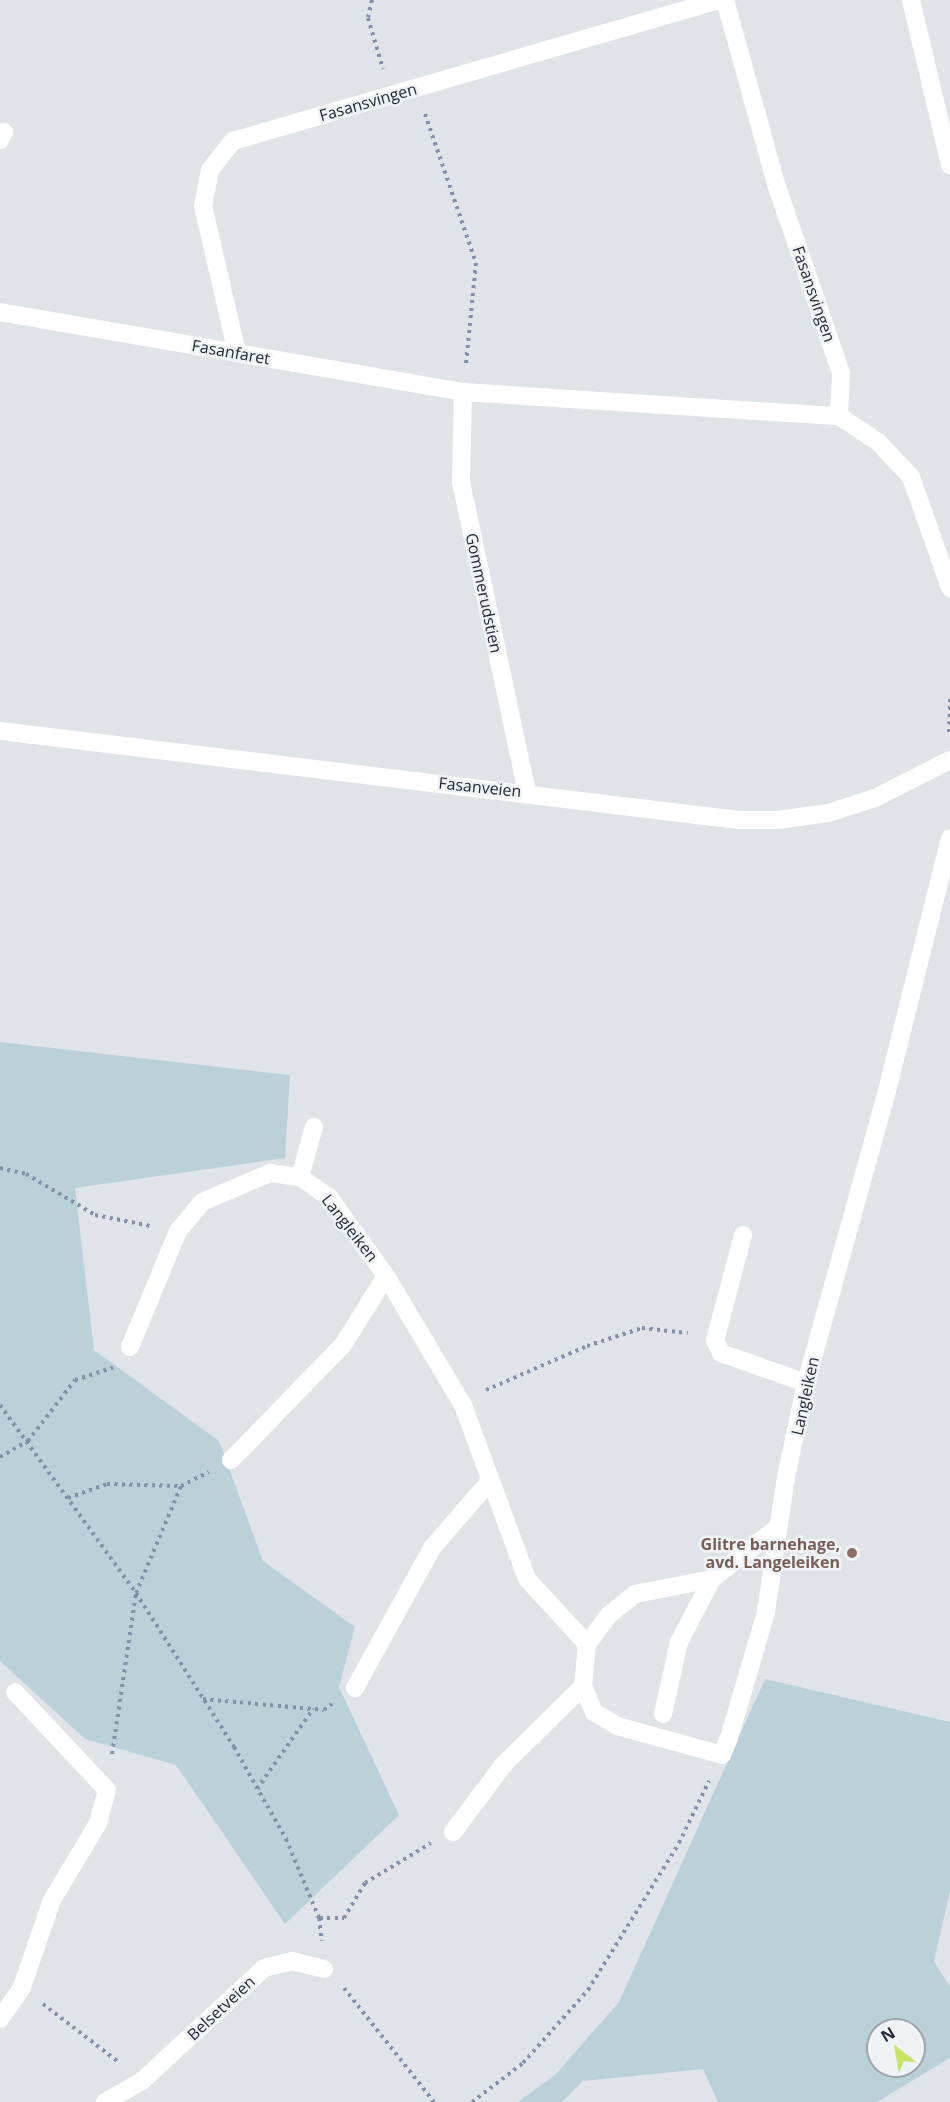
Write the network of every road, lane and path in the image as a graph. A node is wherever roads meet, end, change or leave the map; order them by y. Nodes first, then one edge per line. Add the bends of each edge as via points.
1 (372, 0) edge
2 (719, 0) edge
3 (725, 0) edge
4 (910, 0) edge
5 (417, 87) junction
6 (391, 96) junction
7 (950, 165) edge
8 (0, 312) edge
9 (237, 353) junction
10 (463, 392) junction
11 (839, 416) junction
12 (950, 588) edge
13 (950, 698) edge
14 (0, 731) edge
15 (949, 736) edge
16 (950, 760) edge
17 (527, 792) junction
18 (950, 839) edge
19 (314, 1127) dead end
20 (0, 1168) edge
21 (300, 1177) junction
22 (178, 1231) junction
23 (743, 1235) dead end
24 (386, 1276) junction
25 (715, 1340) junction
26 (130, 1347) joint
27 (806, 1383) junction
28 (0, 1405) edge
29 (463, 1405) junction
30 (28, 1442) junction
31 (0, 1457) edge
32 (231, 1461) joint
33 (490, 1481) junction
34 (181, 1486) junction
35 (68, 1498) junction
36 (778, 1527) junction
37 (712, 1579) junction
38 (136, 1593) junction
39 (587, 1644) junction
40 (583, 1686) junction
41 (355, 1688) joint
42 (15, 1692) dead end
43 (203, 1699) junction
44 (313, 1709) junction
45 (663, 1714) dead end
46 (722, 1755) junction
47 (257, 1789) junction
48 (107, 1790) junction
49 (453, 1832) joint
50 (319, 1918) junction
51 (324, 1969) junction
52 (22, 1987) junction
53 (0, 2019) edge
54 (142, 2080) junction
55 (105, 2102) edge
56 (434, 2102) edge
57 (472, 2102) edge

1 - 6 path via 368,18
2 - 5 street, Fasansvingen
3 - 11 street, Fasansvingen via 776,184 841,373
4 - 7 street
5 - 6 street, Fasansvingen
5 - 10 path via 476,263
6 - 9 street, Fasansvingen via 233,141 210,170 203,206
8 - 9 street, Fasanfaret
9 - 10 street, Fasanfaret
10 - 11 street
10 - 17 street, Gommerudstien via 460,482
11 - 12 street via 878,442 911,477
13 - 15 path
14 - 17 street, Fasanveien via 323,772
16 - 17 street, Fasanveien via 875,798 828,813 778,820 739,820
18 - 27 street, Langleiken via 889,1083
19 - 21 street
20 - 22 path via 26,1174 95,1215
21 - 22 street, Langleiken via 270,1173 202,1202
21 - 24 street, Langleiken via 329,1197
22 - 26 street, Langleiken
23 - 25 street
24 - 29 street, Langleiken
24 - 32 street via 343,1345
25 - 27 street via 721,1353
25 - 29 path via 642,1328 497,1384
26 - 30 path via 116,1367 75,1380
27 - 36 street, Langleiken
28 - 30 path
29 - 33 street, Langleiken
30 - 31 path
30 - 35 path
32 - 34 path
33 - 39 street, Langleiken via 527,1579
33 - 41 street via 432,1548
34 - 35 path via 107,1484
34 - 38 path
35 - 38 path
36 - 37 street
36 - 46 street, Langleiken via 766,1612
37 - 39 street via 635,1594 609,1615
37 - 45 street via 679,1642
38 - 43 path
38 - 48 path
39 - 40 street
40 - 46 street via 594,1712 617,1726
40 - 49 street via 504,1764
41 - 44 path via 324,1710
42 - 48 street
43 - 44 path
43 - 47 path
44 - 47 path
46 - 57 path via 679,1843 588,1990 524,2063
47 - 50 path via 286,1839
48 - 52 street via 98,1823 52,1900
49 - 50 path via 393,1863 365,1883 344,1918
50 - 51 path
51 - 54 street, Belsetveien via 292,1961 264,1968
51 - 56 path via 359,2004
52 - 53 street
52 - 54 path
54 - 55 street, Belsetveien

